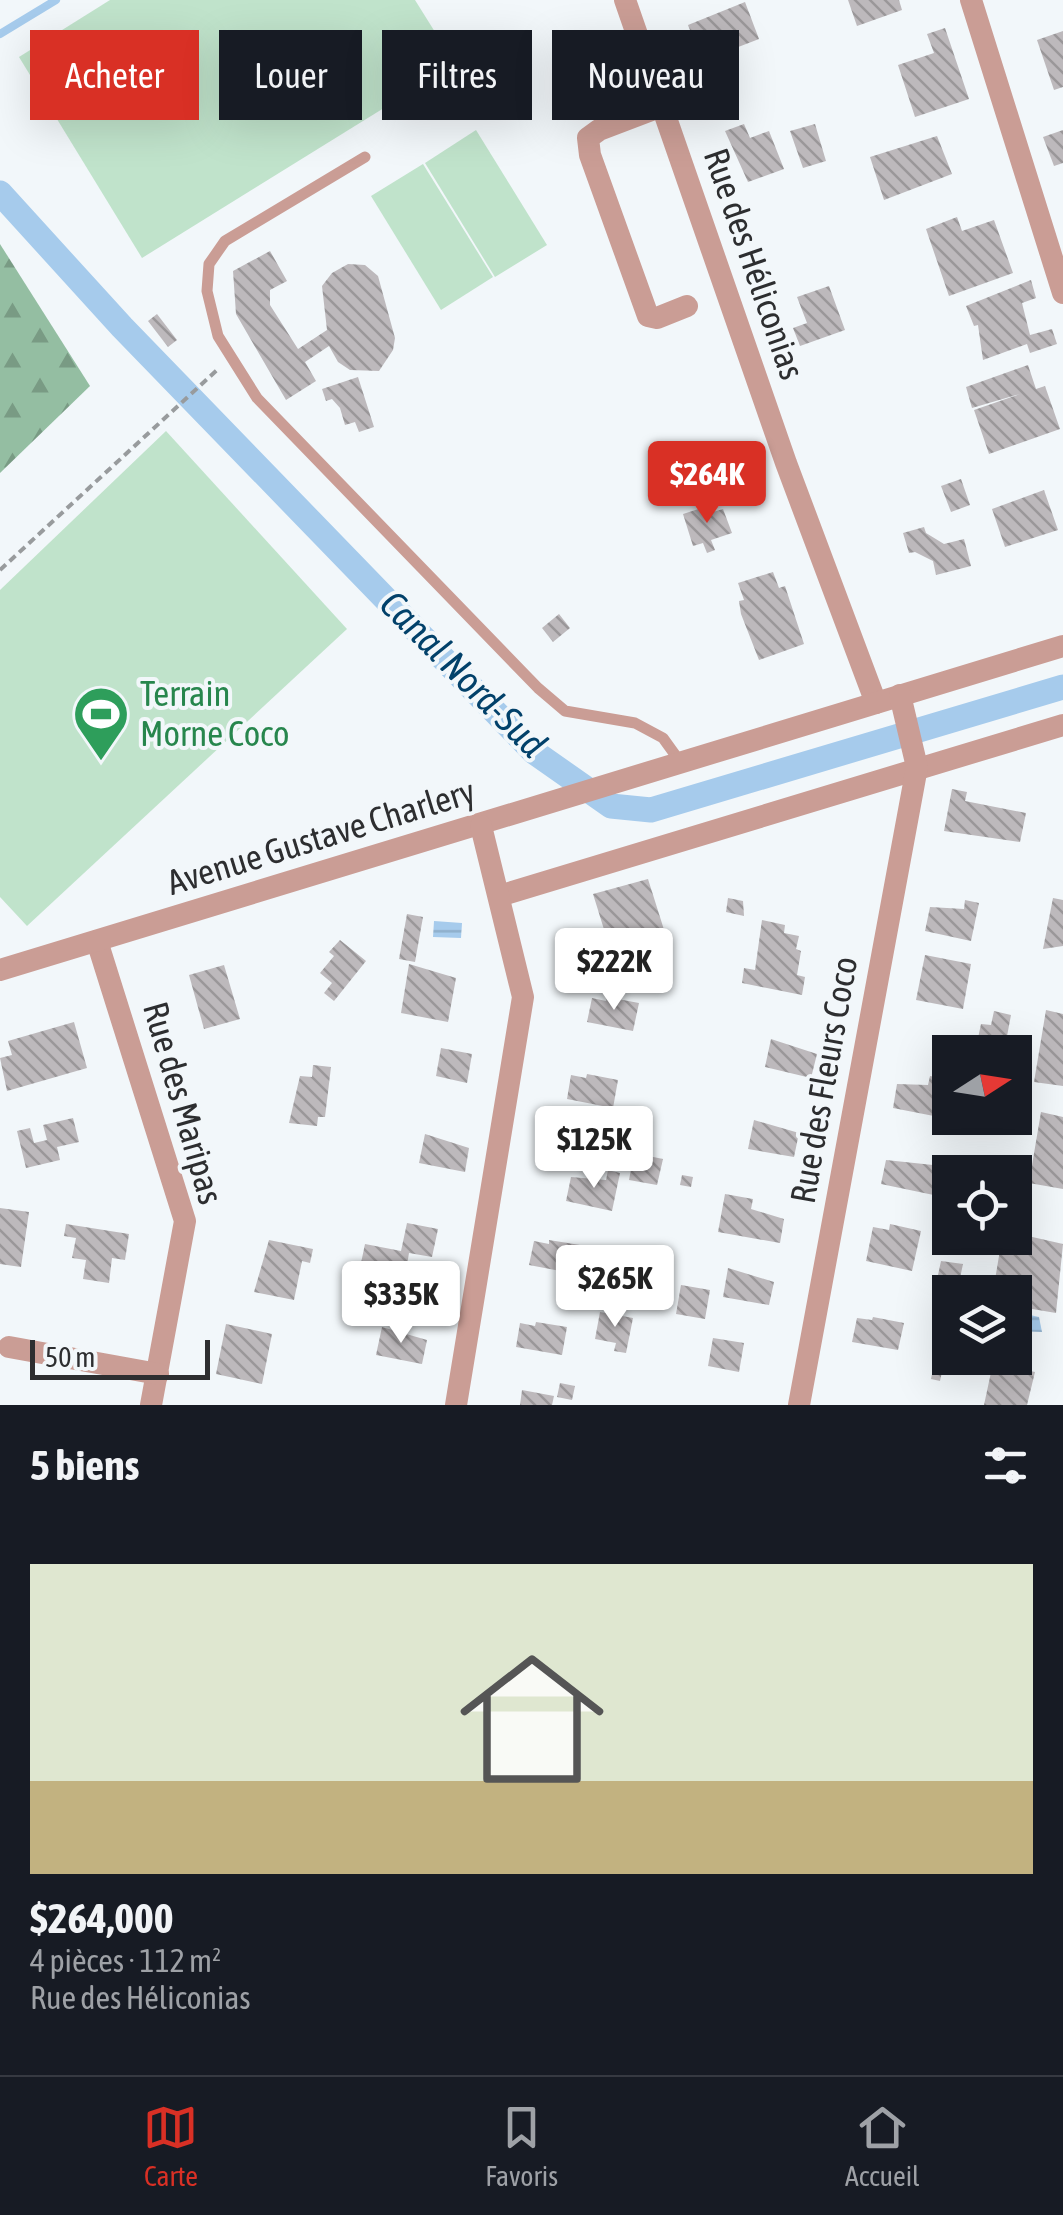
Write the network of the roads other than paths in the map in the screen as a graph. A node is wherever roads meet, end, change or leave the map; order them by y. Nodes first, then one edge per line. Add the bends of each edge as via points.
1 (971, 0) edge
2 (625, 120) edge
3 (667, 120) edge
4 (364, 157) dead end
5 (1063, 293) edge
6 (687, 306) dead end
7 (1063, 646) edge
8 (901, 700) junction
9 (876, 702) junction
10 (1063, 725) edge
11 (916, 762) junction
12 (681, 763) junction
13 (482, 833) junction
14 (499, 896) junction
15 (97, 942) junction
16 (0, 970) edge
17 (9, 1346) dead end
18 (158, 1374) junction
19 (151, 1405) edge
20 (456, 1405) edge
21 (799, 1405) edge

1 - 5 street
2 - 6 street via 588,138 590,156 648,316
3 - 9 street, Rue des Héliconias
4 - 12 lane via 225,241 210,264 208,292 218,336 257,398 538,688 566,710 635,723 663,738
7 - 8 street, Avenue Gustave Charlery
8 - 9 street, Avenue Gustave Charlery
8 - 11 street
9 - 12 street, Avenue Gustave Charlery
10 - 11 street
11 - 14 street
11 - 21 street, Rue des Fleurs Coco
12 - 13 street, Avenue Gustave Charlery via 564,796
13 - 14 street
13 - 15 street, Avenue Gustave Charlery
14 - 20 street via 523,998
15 - 16 street, Avenue Gustave Charlery
15 - 18 street, Rue des Maripas via 185,1221
17 - 18 street
18 - 19 street, Rue des Maripas

